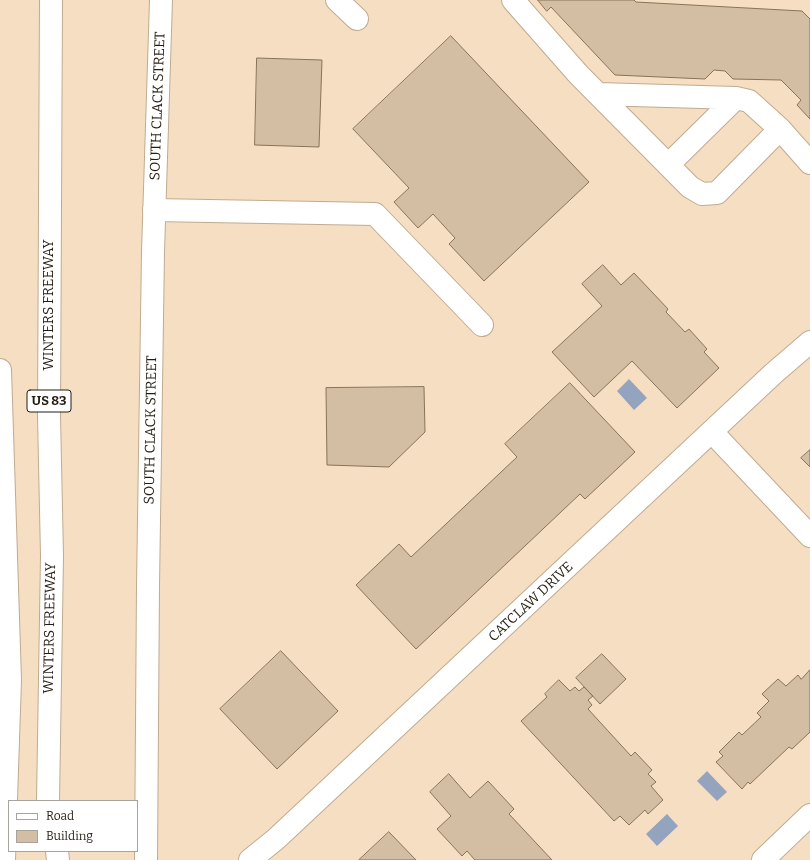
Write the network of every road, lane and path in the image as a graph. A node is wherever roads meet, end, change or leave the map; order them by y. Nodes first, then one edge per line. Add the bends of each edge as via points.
1 (51, 0) edge
2 (338, 0) edge
3 (513, 0) edge
4 (162, 1) edge
5 (357, 18) dead end
6 (598, 94) junction
7 (736, 98) junction
8 (780, 130) junction
9 (810, 163) edge
10 (668, 165) junction
11 (154, 210) junction
12 (482, 325) dead end
13 (810, 342) edge
14 (0, 370) edge
15 (712, 432) junction
16 (810, 536) edge
17 (49, 701) junction
18 (48, 800) edge
19 (54, 800) edge
20 (810, 815) edge
21 (4, 860) edge
22 (146, 860) edge
23 (250, 860) edge
24 (763, 860) edge

1 - 17 main road, WINTERS FREEWAY / US 83 via 49,416 52,556
2 - 5 main road
3 - 6 main road
4 - 11 main road, SOUTH CLACK STREET
6 - 7 main road
6 - 10 main road
7 - 8 main road via 749,101
7 - 10 main road
8 - 9 main road
8 - 10 main road via 717,193 702,194 690,187
11 - 12 main road via 375,214
11 - 22 main road, SOUTH CLACK STREET
13 - 15 main road, CATCLAW DRIVE
14 - 21 main road via 10,680
15 - 16 main road
15 - 23 main road, CATCLAW DRIVE via 276,839
17 - 18 main road, WINTERS FREEWAY / US 83
17 - 19 main road
20 - 24 main road

